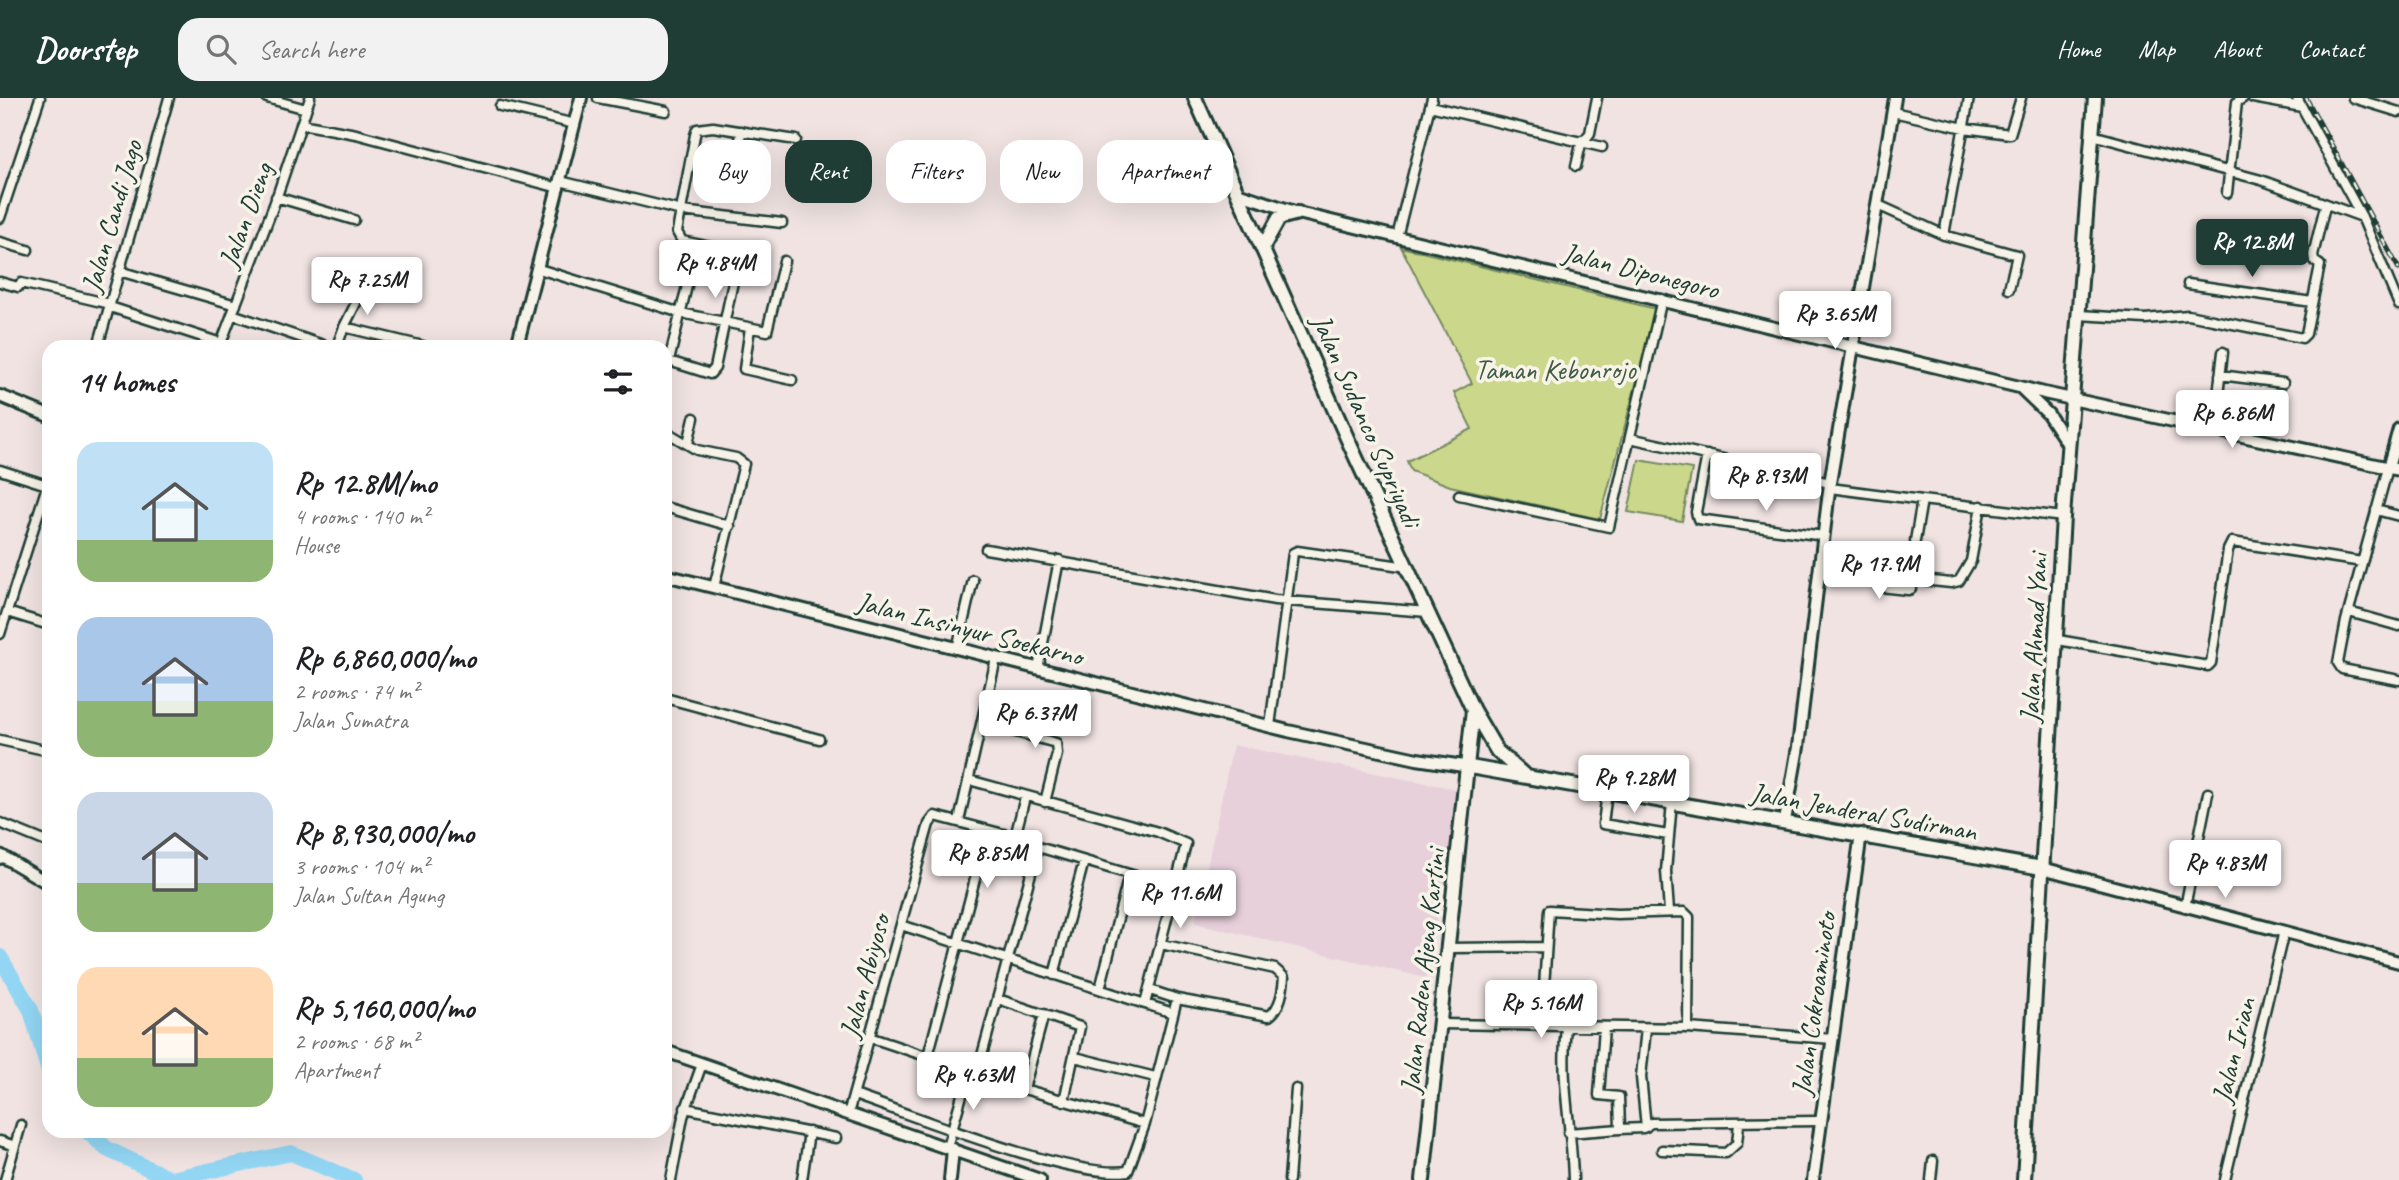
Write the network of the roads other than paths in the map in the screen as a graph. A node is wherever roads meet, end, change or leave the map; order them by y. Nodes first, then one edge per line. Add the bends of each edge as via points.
1 (40, 98) edge
2 (169, 98) edge
3 (267, 98) edge
4 (310, 98) edge
5 (581, 98) edge
6 (598, 98) edge
7 (1195, 98) edge
8 (1597, 98) edge
9 (1895, 98) edge
10 (1969, 98) edge
11 (2021, 98) edge
12 (2095, 98) edge
13 (2243, 98) edge
14 (2253, 98) edge
15 (2297, 98) edge
16 (2353, 98) edge
17 (1431, 102) edge
18 (500, 106) dead end
19 (2302, 107) junction
20 (306, 109) junction
21 (666, 111) dead end
22 (1893, 111) junction
23 (2399, 112) edge
24 (301, 124) junction
25 (575, 124) junction
26 (1964, 128) junction
27 (741, 131) junction
28 (2092, 135) junction
29 (740, 140) edge
30 (796, 140) dead end
31 (1583, 141) junction
32 (1602, 147) dead end
33 (1576, 166) dead end
34 (2230, 171) junction
35 (560, 185) junction
36 (2227, 193) dead end
37 (1240, 194) junction
38 (276, 197) junction
39 (1878, 205) junction
40 (2325, 206) junction
41 (679, 211) junction
42 (1298, 213) junction
43 (0, 218) edge
44 (2362, 218) junction
45 (354, 220) dead end
46 (782, 223) dead end
47 (1944, 235) junction
48 (1397, 237) junction
49 (0, 242) edge
50 (697, 244) junction
51 (1263, 247) junction
52 (29, 250) dead end
53 (784, 261) dead end
54 (539, 269) junction
55 (119, 271) junction
56 (0, 282) edge
57 (2188, 284) dead end
58 (2009, 289) dead end
59 (1661, 299) junction
60 (2312, 302) junction
61 (356, 303) dead end
62 (236, 304) junction
63 (2399, 304) edge
64 (110, 305) junction
65 (681, 313) junction
66 (232, 314) junction
67 (2079, 315) junction
68 (725, 323) junction
69 (344, 327) junction
70 (750, 328) junction
71 (100, 340) edge
72 (206, 340) edge
73 (222, 340) edge
74 (308, 340) edge
75 (339, 340) edge
76 (398, 340) edge
77 (519, 340) edge
78 (1852, 345) junction
79 (672, 350) edge
80 (2223, 352) dead end
81 (672, 364) edge
82 (2220, 375) junction
83 (792, 380) dead end
84 (2283, 383) dead end
85 (2017, 385) junction
86 (0, 396) edge
87 (2072, 398) junction
88 (42, 413) edge
89 (694, 418) dead end
90 (2399, 429) edge
91 (2214, 430) junction
92 (672, 435) edge
93 (1630, 438) junction
94 (688, 443) junction
95 (2069, 446) junction
96 (1707, 455) junction
97 (2393, 460) edge
98 (0, 470) edge
99 (42, 480) edge
100 (1830, 486) junction
101 (1460, 495) dead end
102 (42, 500) edge
103 (1922, 500) junction
104 (1980, 506) junction
105 (672, 509) edge
106 (2376, 510) junction
107 (2399, 516) edge
108 (2063, 517) junction
109 (730, 526) junction
110 (1824, 536) junction
111 (1915, 541) dead end
112 (986, 549) dead end
113 (1059, 560) junction
114 (1405, 562) junction
115 (2362, 562) junction
116 (1820, 573) junction
117 (672, 577) edge
118 (973, 580) dead end
119 (714, 587) junction
120 (1287, 601) junction
121 (1429, 612) junction
122 (2349, 612) junction
123 (4, 616) edge
124 (42, 624) edge
125 (2399, 626) edge
126 (0, 634) edge
127 (2058, 647) junction
128 (957, 649) junction
129 (996, 659) junction
130 (1038, 669) junction
131 (2399, 680) edge
132 (672, 700) edge
133 (1473, 710) junction
134 (983, 723) junction
135 (1270, 726) junction
136 (819, 739) dead end
137 (0, 740) edge
138 (42, 749) edge
139 (1469, 767) junction
140 (1528, 778) junction
141 (969, 780) junction
142 (1607, 792) junction
143 (2208, 793) dead end
144 (1026, 797) junction
145 (1045, 802) junction
146 (1672, 802) junction
147 (959, 821) junction
148 (1786, 821) junction
149 (0, 823) edge
150 (988, 830) junction
151 (1861, 834) junction
152 (1668, 835) junction
153 (1014, 837) junction
154 (42, 840) edge
155 (1038, 847) junction
156 (1, 856) edge
157 (1084, 861) junction
158 (2042, 868) junction
159 (1129, 875) junction
160 (42, 880) edge
161 (1176, 888) junction
162 (2185, 907) junction
163 (1668, 911) junction
164 (901, 925) junction
165 (2284, 931) junction
166 (958, 943) junction
167 (1161, 944) junction
168 (1546, 947) junction
169 (1450, 948) junction
170 (1007, 958) junction
171 (2399, 962) edge
172 (1054, 975) junction
173 (1544, 987) dead end
174 (1100, 989) junction
175 (1150, 990) junction
176 (998, 999) junction
177 (1177, 999) junction
178 (1145, 1004) junction
179 (1173, 1013) junction
180 (1044, 1014) junction
181 (1441, 1024) junction
182 (1566, 1026) junction
183 (1604, 1028) junction
184 (1646, 1028) junction
185 (1688, 1028) junction
186 (872, 1038) junction
187 (1833, 1039) junction
188 (672, 1053) edge
189 (928, 1056) junction
190 (1075, 1057) junction
191 (702, 1064) junction
192 (973, 1072) junction
193 (1155, 1077) junction
194 (1024, 1089) junction
195 (1296, 1089) dead end
196 (854, 1095) junction
197 (1064, 1101) junction
198 (685, 1108) junction
199 (849, 1112) junction
200 (1819, 1121) junction
201 (1145, 1124) junction
202 (1739, 1124) junction
203 (21, 1125) dead end
204 (1646, 1127) junction
205 (953, 1129) junction
206 (1620, 1129) junction
207 (809, 1132) junction
208 (1568, 1133) junction
209 (835, 1138) dead end
210 (0, 1141) edge
211 (15, 1146) junction
212 (949, 1147) junction
213 (1662, 1150) dead end
214 (1933, 1161) dead end
215 (5, 1180) edge
216 (671, 1180) edge
217 (802, 1180) edge
218 (950, 1180) edge
219 (1040, 1180) edge
220 (1289, 1180) edge
221 (1423, 1180) edge
222 (1573, 1180) edge
223 (1813, 1180) edge
224 (1931, 1180) edge
225 (2024, 1180) edge
226 (2225, 1180) edge

1 - 43 street
2 - 55 street, Jalan Candi Jago
3 - 20 street
4 - 20 street, Jalan Dieng
5 - 25 main road
6 - 21 street
7 - 37 main road, Jalan Sudanco Supriyadi
8 - 31 street via 1590,133
9 - 22 main road
10 - 26 street
11 - 26 street via 2012,134
12 - 28 main road, Jalan Ahmad Yani
13 - 34 street via 2234,118
14 - 19 street
15 - 19 street
16 - 23 street
17 - 31 street
17 - 48 street
18 - 25 street
19 - 44 street
20 - 24 street, Jalan Dieng
22 - 26 street
22 - 39 main road
24 - 35 street
24 - 38 street, Jalan Dieng
25 - 35 main road
26 - 47 street
27 - 29 street
27 - 30 street
27 - 41 street via 697,129
28 - 34 street
28 - 67 main road, Jalan Ahmad Yani
31 - 32 street
31 - 33 street
34 - 36 street
34 - 40 street
35 - 41 street
35 - 54 main road
37 - 42 main road, Jalan Diponegoro
37 - 51 main road, Jalan Sudanco Supriyadi
38 - 45 street
38 - 62 street, Jalan Dieng
39 - 47 street
39 - 78 main road
40 - 44 street
40 - 60 street via 2315,244 2314,260 2320,265
41 - 46 street
41 - 50 street via 677,237
42 - 48 main road, Jalan Diponegoro
42 - 51 main road via 1279,218
44 - 63 street
47 - 58 street via 2017,255
48 - 59 main road, Jalan Diponegoro
49 - 52 street
50 - 65 street
50 - 68 street via 739,252
51 - 114 main road, Jalan Sudanco Supriyadi
53 - 70 street via 769,329
54 - 65 street
54 - 77 main road
55 - 62 street
55 - 64 street, Jalan Candi Jago
56 - 64 street
57 - 60 street
59 - 78 main road, Jalan Diponegoro
59 - 93 street
60 - 67 street via 2302,338 2188,315 2145,319
61 - 69 street
62 - 66 street, Jalan Dieng
64 - 71 street, Jalan Candi Jago
64 - 72 street
65 - 68 street
65 - 79 street
66 - 73 street, Jalan Dieng
66 - 74 street
67 - 87 main road, Jalan Ahmad Yani
68 - 70 street
68 - 81 street via 715,368 708,374
69 - 75 street
69 - 76 street
70 - 83 street via 744,369
78 - 85 main road, Jalan Diponegoro
78 - 100 main road
80 - 82 street
82 - 84 street
82 - 91 street
85 - 87 main road, Jalan Diponegoro
85 - 95 main road via 2048,415
86 - 88 main road
87 - 91 main road, Jalan Diponegoro
87 - 95 main road, Jalan Ahmad Yani
89 - 94 street
90 - 97 main road
91 - 97 main road, Jalan Diponegoro
92 - 94 street
93 - 96 street
93 - 101 street via 1612,522 1603,528
94 - 109 street via 702,452 736,458 744,464
95 - 108 main road, Jalan Ahmad Yani
96 - 100 street
96 - 110 street via 1698,519
97 - 106 street
98 - 99 street
100 - 103 street
100 - 110 main road
102 - 123 street
103 - 104 street
103 - 111 street
104 - 108 street
104 - 116 street via 1971,561 1959,581 1913,575 1908,590 1880,587 1875,579
105 - 109 street
106 - 107 street
106 - 115 street
108 - 127 main road, Jalan Ahmad Yani
109 - 119 street
110 - 116 main road
112 - 113 street
113 - 120 street
113 - 130 street
114 - 120 street via 1297,551 1290,559
114 - 121 main road, Jalan Sudanco Supriyadi
115 - 122 street
115 - 127 street via 2232,542 2208,666
116 - 148 main road
117 - 119 main road, Jalan Insinyur Soekarno
118 - 128 street
119 - 128 main road, Jalan Insinyur Soekarno
120 - 121 street
120 - 135 street
121 - 133 main road, Jalan Sudanco Supriyadi
122 - 125 street
122 - 131 street via 2339,667
123 - 124 street
123 - 126 street
127 - 158 main road, Jalan Ahmad Yani
128 - 129 main road, Jalan Insinyur Soekarno
129 - 130 main road, Jalan Insinyur Soekarno
129 - 134 street
130 - 135 main road, Jalan Insinyur Soekarno
132 - 136 street
133 - 139 main road, Jalan Sudanco Supriyadi
133 - 140 main road via 1497,751
134 - 141 street
134 - 145 street via 1056,743
135 - 139 main road, Jalan Insinyur Soekarno
137 - 138 street
139 - 140 main road, Jalan Jenderal Sudirman
139 - 169 main road, Jalan Raden Ajeng Kartini
140 - 142 main road, Jalan Jenderal Sudirman
141 - 144 street
141 - 147 street
142 - 146 main road, Jalan Jenderal Sudirman
142 - 152 street via 1603,824
143 - 162 street
144 - 145 street
144 - 153 street
145 - 161 street via 1182,840 1187,849
146 - 148 main road, Jalan Jenderal Sudirman
146 - 152 street
147 - 150 street
147 - 164 street, Jalan Abiyoso via 935,816 929,824
148 - 151 main road, Jalan Jenderal Sudirman
149 - 154 street
150 - 153 street
150 - 166 street
151 - 158 main road, Jalan Jenderal Sudirman
151 - 187 main road, Jalan Cokroaminoto
152 - 163 street
153 - 155 street
155 - 157 street
155 - 170 street
156 - 160 main road
157 - 159 street
157 - 172 street
158 - 162 main road
158 - 225 main road, Jalan Ahmad Yani
159 - 161 street
159 - 174 street
161 - 167 street
162 - 165 main road
163 - 168 street via 1617,914 1551,908
163 - 185 street via 1689,917
164 - 166 street
164 - 186 street, Jalan Abiyoso
165 - 171 main road
165 - 226 street, Jalan Irian
166 - 170 street
166 - 189 street
167 - 175 street
167 - 177 street via 1275,969 1284,977 1277,1010 1269,1016
168 - 169 street
168 - 173 street
169 - 181 main road, Jalan Raden Ajeng Kartini
170 - 172 street
170 - 176 street
172 - 174 street
174 - 178 street
175 - 177 street
175 - 178 street
176 - 180 street
176 - 192 street
177 - 179 street
178 - 179 street
179 - 193 street
180 - 190 street via 1080,1027
180 - 194 street
181 - 182 street
181 - 221 main road, Jalan Raden Ajeng Kartini
182 - 183 street
182 - 208 street via 1563,1089
183 - 184 street
183 - 206 street via 1598,1095 1619,1097
184 - 185 street
184 - 204 street via 1641,1077
185 - 187 street
186 - 189 street
186 - 196 street, Jalan Abiyoso
187 - 200 main road, Jalan Cokroaminoto
188 - 191 main road
189 - 192 street
190 - 193 street
190 - 197 street
191 - 198 street
191 - 199 main road
192 - 194 street
192 - 205 street
193 - 201 street
194 - 197 street
195 - 220 street
196 - 199 street, Jalan Abiyoso
196 - 205 street
197 - 201 street
198 - 207 street
198 - 216 street
199 - 212 main road
200 - 202 street
200 - 223 main road, Jalan Cokroaminoto
201 - 205 street via 1134,1163 1123,1172 1076,1167
202 - 204 street via 1651,1123
202 - 213 street via 1737,1143 1726,1153
203 - 211 street
204 - 206 street
205 - 212 street
206 - 208 street
207 - 209 street
207 - 217 street
208 - 222 street
210 - 211 street
211 - 215 street
212 - 218 main road
212 - 219 main road
214 - 224 street

